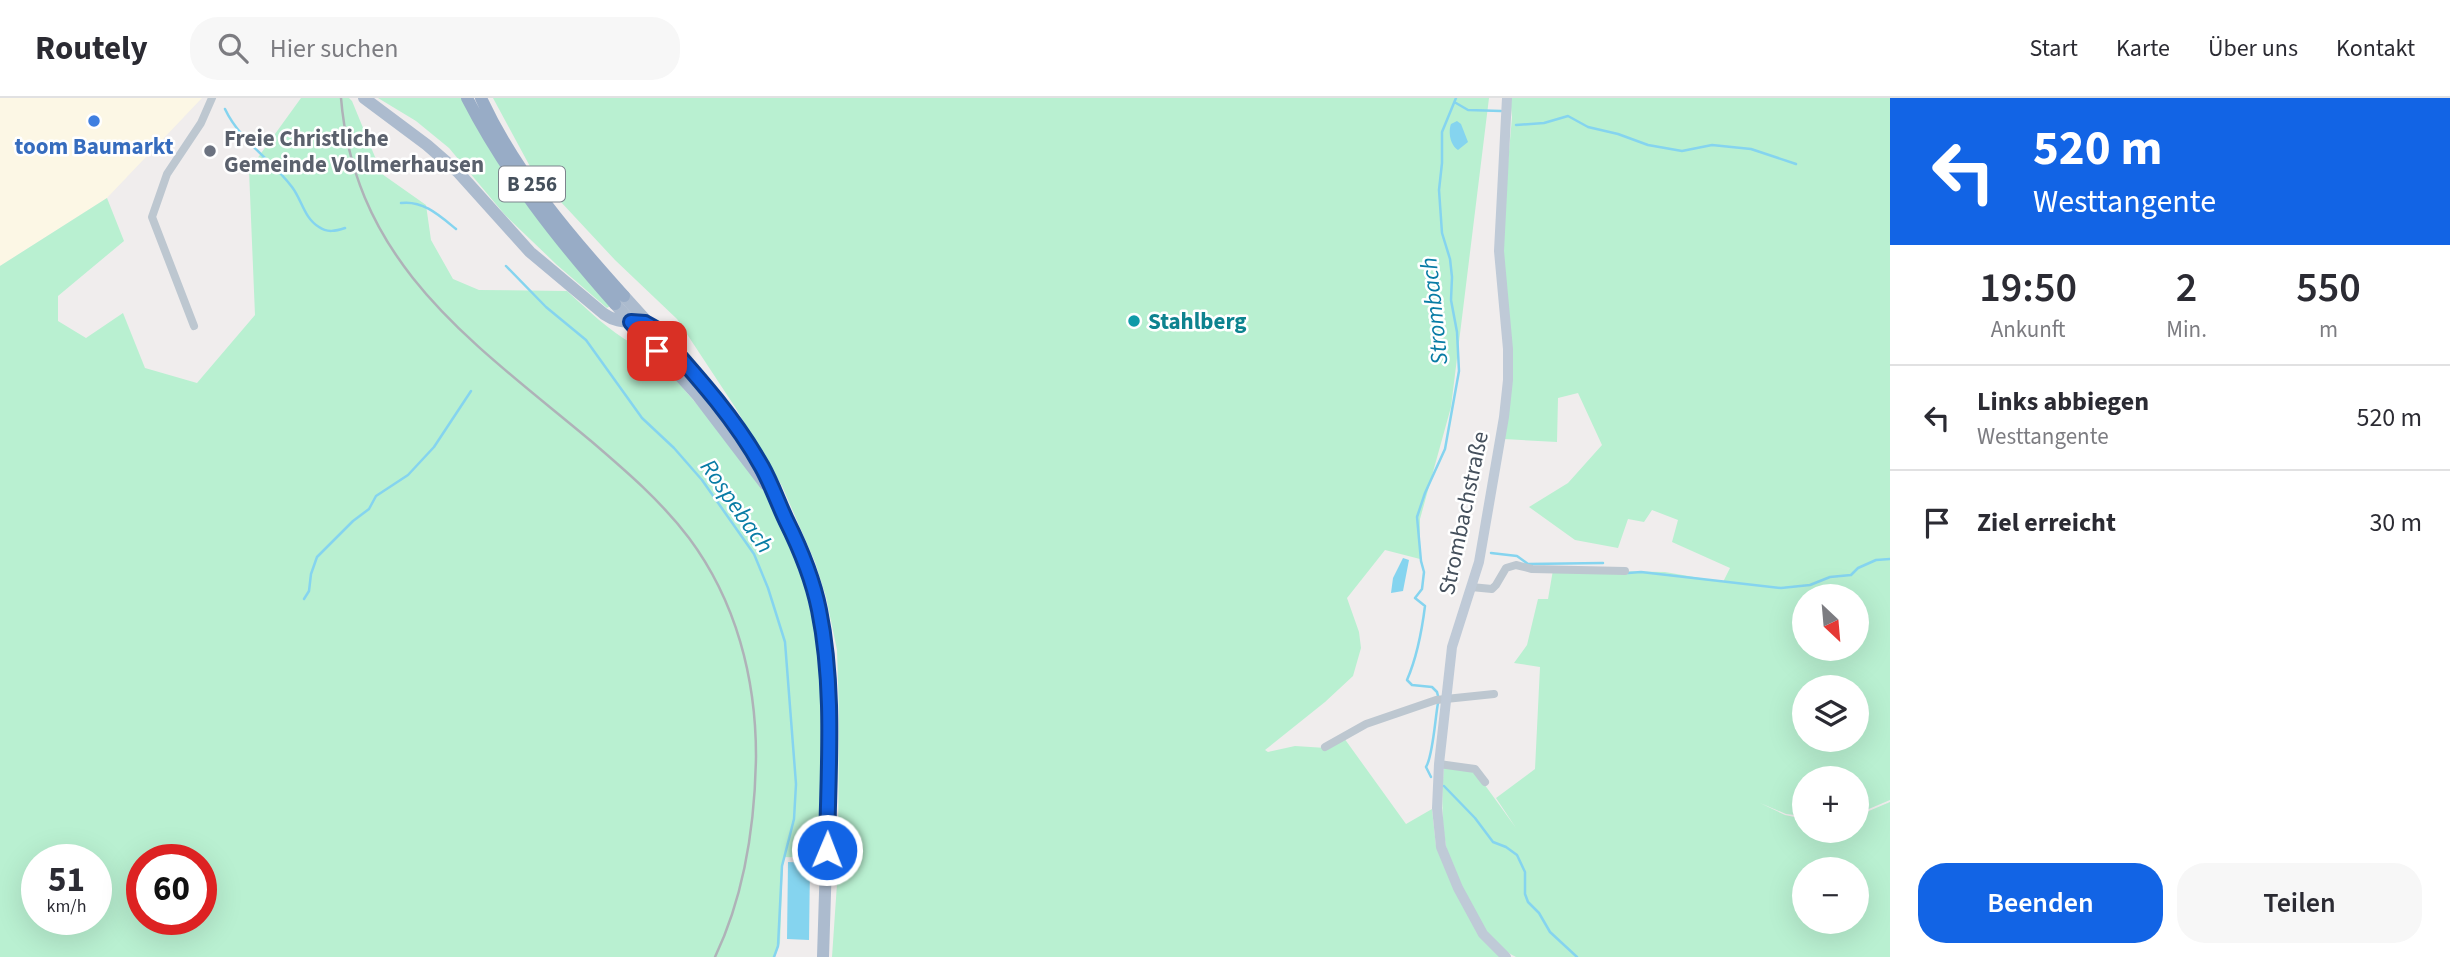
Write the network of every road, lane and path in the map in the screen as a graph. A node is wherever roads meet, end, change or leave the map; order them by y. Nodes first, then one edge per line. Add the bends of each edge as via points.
1 (212, 98) edge
2 (364, 98) edge
3 (467, 98) edge
4 (481, 98) edge
5 (1507, 98) edge
6 (620, 300) junction
7 (631, 322) junction
8 (194, 326) dead end
9 (654, 328) junction
10 (775, 497) junction
11 (1625, 570) dead end
12 (1471, 587) junction
13 (1494, 694) dead end
14 (1445, 701) junction
15 (1325, 747) dead end
16 (1439, 764) junction
17 (1485, 782) dead end
18 (823, 957) edge
19 (1506, 957) edge

1 - 8 street via 167,174 152,217
2 - 7 main road via 458,172 530,252 604,314 616,322
3 - 6 highway, B 256 via 536,209
4 - 6 highway, B 256 via 546,204
5 - 12 main road, Strombachstraße via 1499,251 1508,380 1486,525
6 - 7 main road, B 256
6 - 9 main road, B 256
7 - 9 main road
7 - 10 main road, B 256 via 698,396
9 - 10 main road, B 256 via 741,433
10 - 18 main road, B 256 via 799,547 819,608 827,668 830,734
11 - 12 street via 1516,565 1506,568 1492,589
12 - 14 main road, Strombachstraße via 1452,647
13 - 14 street
14 - 15 street via 1368,723
14 - 16 main road, Strombachstraße
16 - 17 street via 1475,769
16 - 19 main road, Strombachstraße via 1441,847 1472,917

